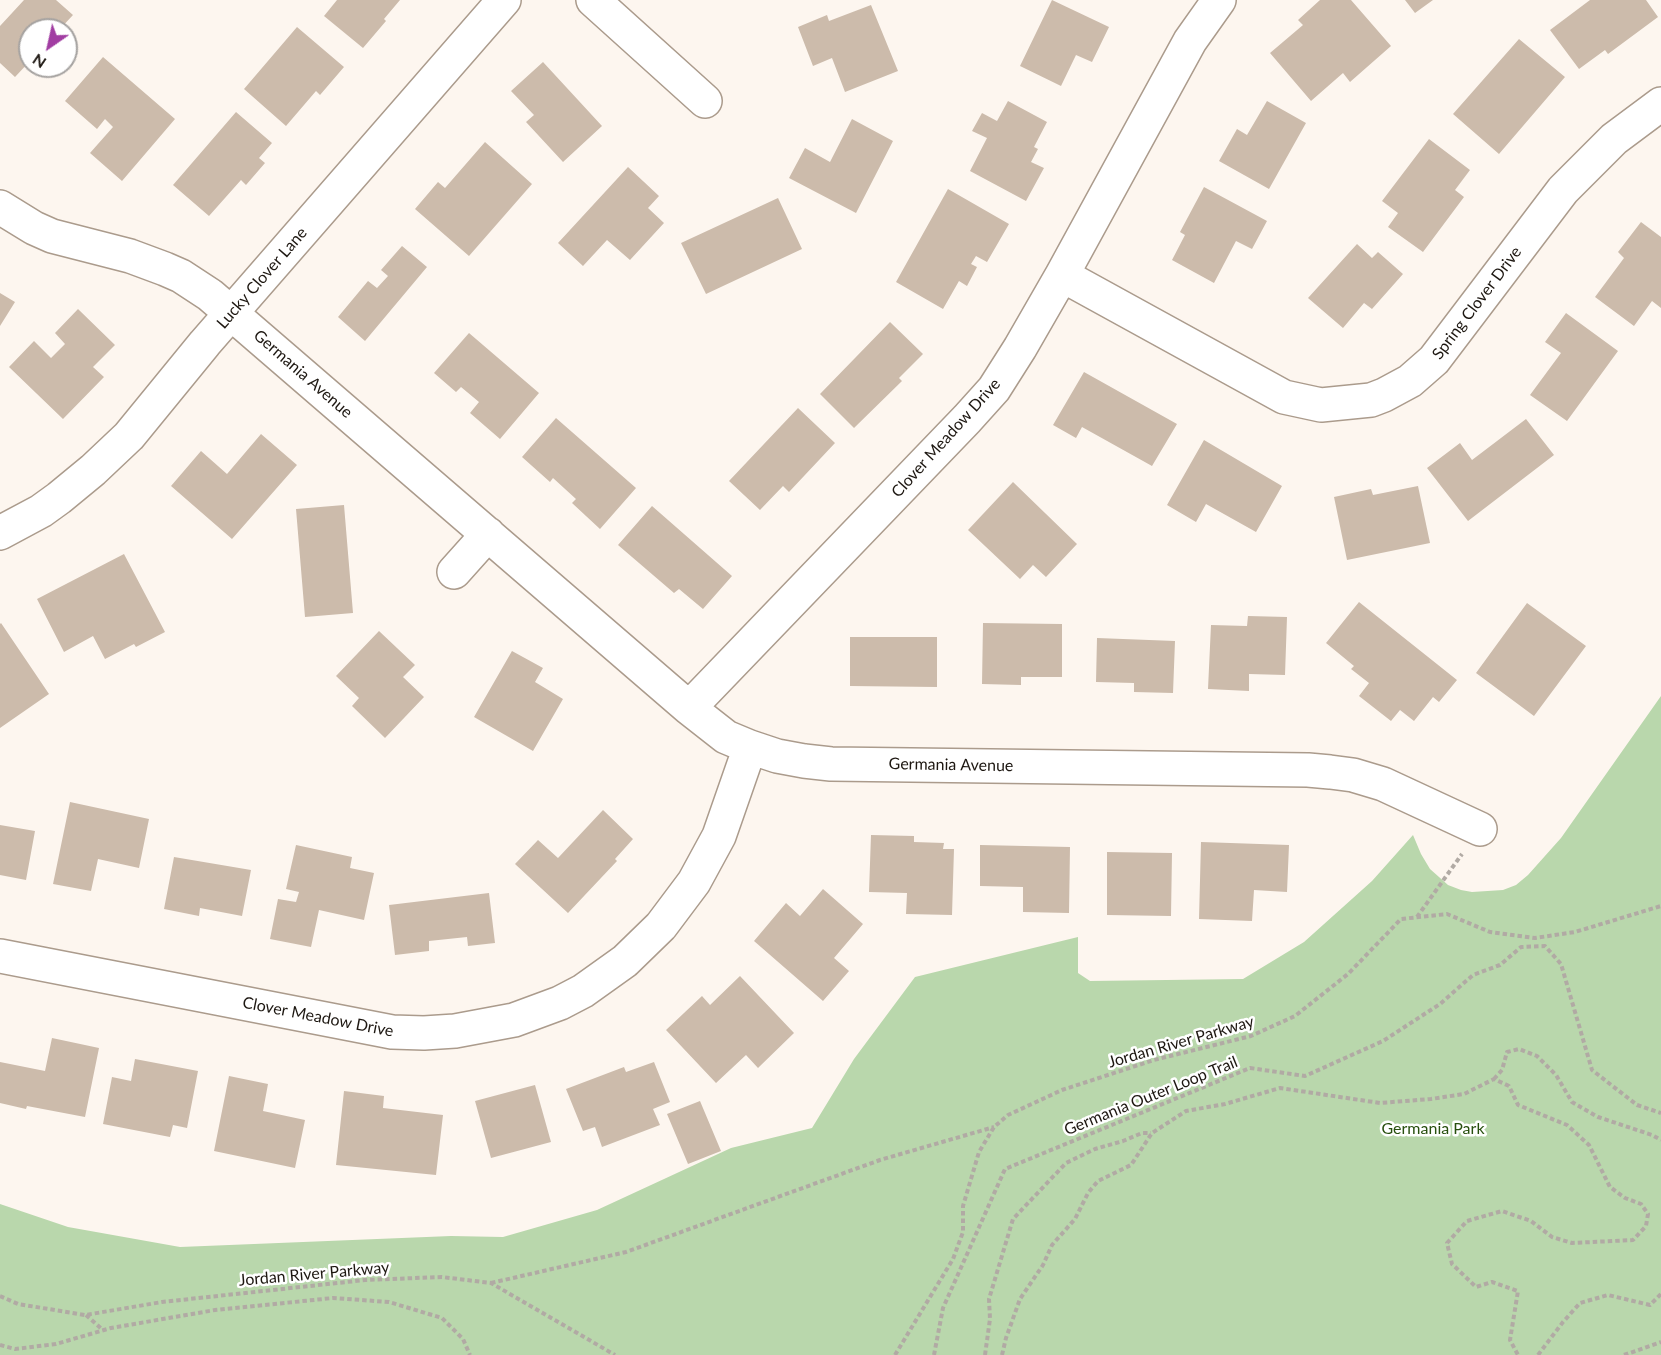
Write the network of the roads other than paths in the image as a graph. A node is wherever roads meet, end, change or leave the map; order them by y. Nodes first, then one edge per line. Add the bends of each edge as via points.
1 (504, 0) edge
2 (593, 0) edge
3 (1218, 0) edge
4 (705, 101) dead end
5 (1661, 104) edge
6 (0, 207) edge
7 (1062, 275) junction
8 (232, 313) junction
9 (0, 533) edge
10 (488, 534) junction
11 (454, 572) dead end
12 (689, 708) junction
13 (750, 747) junction
14 (1480, 830) road end
15 (0, 956) edge

1 - 8 street, Lucky Clover Lane
2 - 4 street
3 - 7 street, Clover Meadow Drive via 1190,41
5 - 7 street, Spring Clover Drive via 1614,139 1563,190 1428,366 1397,389 1371,400 1321,405 1284,397
6 - 8 street, Germania Avenue via 52,236 165,268 196,285
7 - 12 street, Clover Meadow Drive via 1008,369 980,405
8 - 9 street, Lucky Clover Lane via 110,455 50,504
8 - 10 street, Germania Avenue
10 - 11 street
10 - 12 street, Germania Avenue
12 - 13 street, Germania Avenue via 726,736
13 - 14 street, Germania Avenue via 777,756 831,764 1330,772 1383,784
13 - 15 street, Clover Meadow Drive via 719,836 694,882 661,926 625,961 583,990 514,1020 455,1031 392,1032

